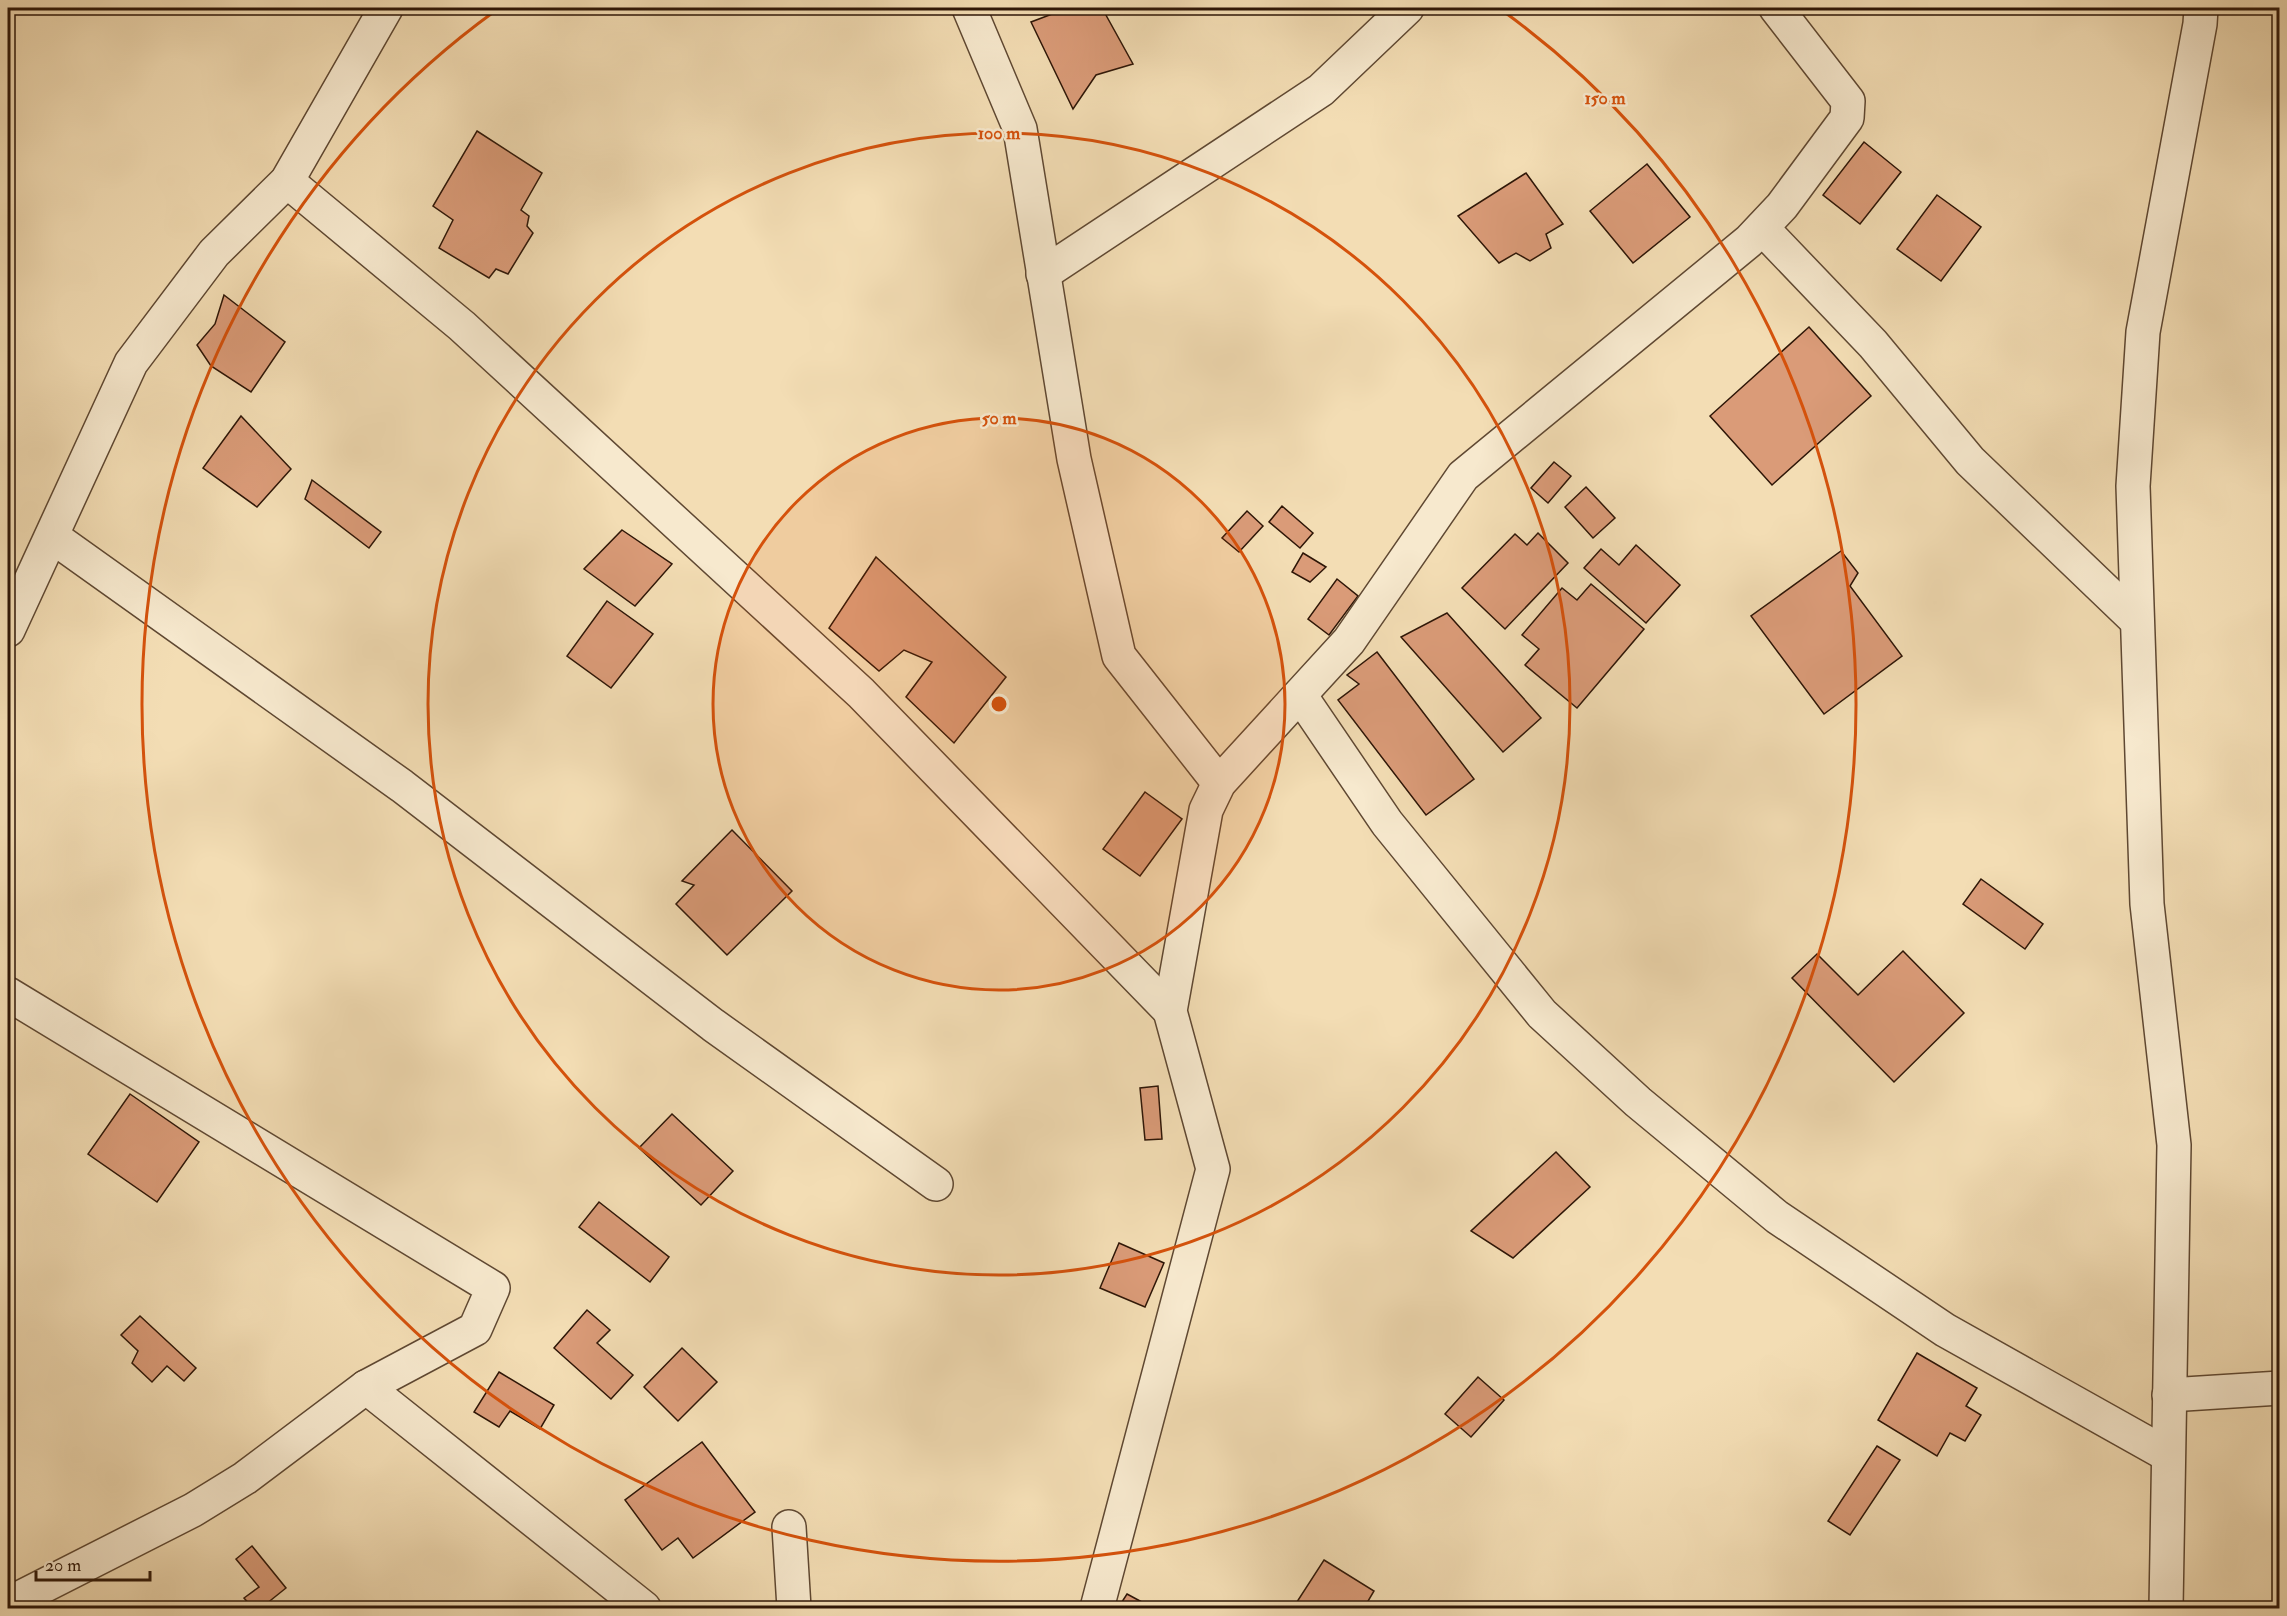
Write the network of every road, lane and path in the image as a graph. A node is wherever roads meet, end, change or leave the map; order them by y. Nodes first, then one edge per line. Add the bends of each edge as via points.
1 (386, 8) edge
2 (969, 8) edge
3 (1407, 8) edge
4 (1776, 8) edge
5 (2201, 8) edge
6 (287, 181) junction
7 (1762, 228) junction
8 (1044, 274) junction
9 (52, 537) junction
10 (2137, 621) junction
11 (8, 630) edge
12 (1300, 695) junction
13 (1219, 783) junction
14 (8, 994) edge
15 (1170, 1011) junction
16 (936, 1184) dead end
17 (366, 1387) junction
18 (2280, 1388) edge
19 (2169, 1395) junction
20 (2168, 1455) junction
21 (789, 1527) dead end
22 (8, 1604) edge
23 (644, 1608) edge
24 (795, 1608) edge
25 (1097, 1608) edge
26 (2166, 1608) edge

1 - 6 street
2 - 8 street via 1020,129
3 - 8 street via 1321,90
4 - 7 street via 1848,101 1847,118
5 - 10 street via 2143,332 2133,486
6 - 9 street via 214,253 131,363
6 - 15 street via 462,326 861,693
7 - 10 street via 1873,344 1970,460
7 - 12 street via 1462,476 1349,641
8 - 13 street via 1074,459 1119,656
9 - 11 street
9 - 16 street via 402,786 713,1025
10 - 19 street via 2147,904 2174,1145
12 - 13 street
12 - 20 street via 1387,823 1542,1014 1638,1102 1777,1217 1945,1330
13 - 15 street via 1206,810
14 - 17 street via 493,1288 475,1329
15 - 25 street via 1213,1169
17 - 22 street via 237,1484
17 - 23 street
18 - 19 street
19 - 20 street
20 - 26 street
21 - 24 street

